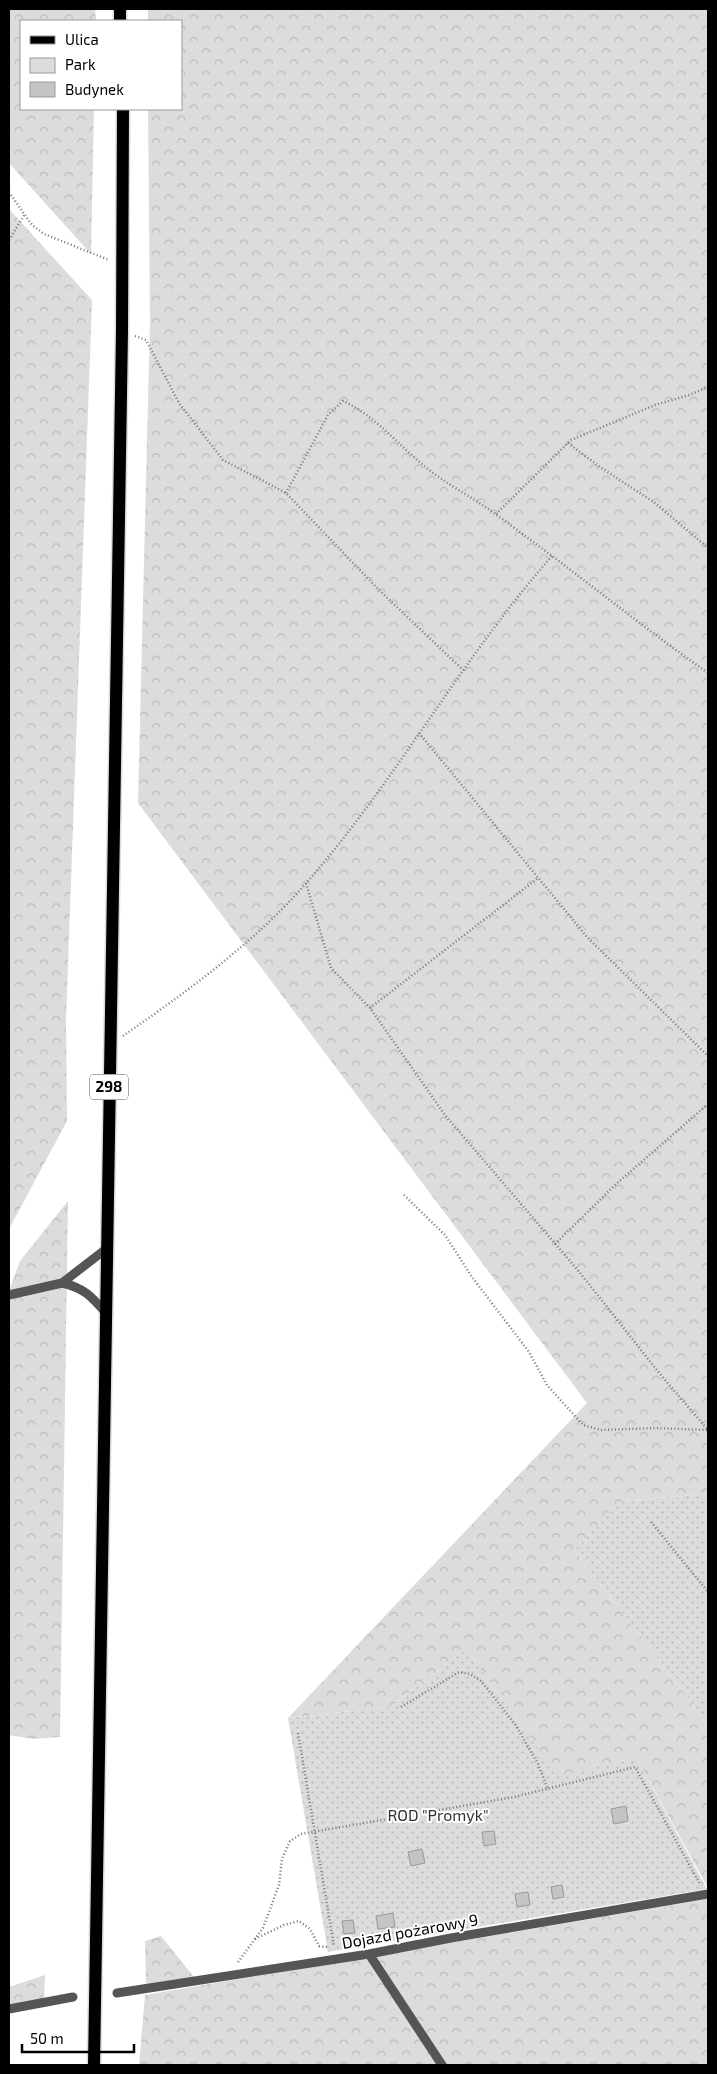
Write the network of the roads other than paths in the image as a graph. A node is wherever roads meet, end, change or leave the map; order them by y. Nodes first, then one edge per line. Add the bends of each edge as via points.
1 (123, 110) edge
2 (106, 1249) junction
3 (62, 1283) junction
4 (9, 1295) edge
5 (106, 1313) junction
6 (708, 1894) edge
7 (369, 1954) junction
8 (117, 1993) dead end
9 (73, 1997) dead end
10 (9, 2009) edge
11 (94, 2065) edge
12 (442, 2065) edge

1 - 2 main road, 298
2 - 3 lane
2 - 5 main road, 298
3 - 4 lane
3 - 5 lane via 78,1287
5 - 11 main road, 298
6 - 7 lane, Dojazd pożarowy 9
7 - 8 lane, Dojazd pożarowy 9
7 - 12 lane
9 - 10 lane

